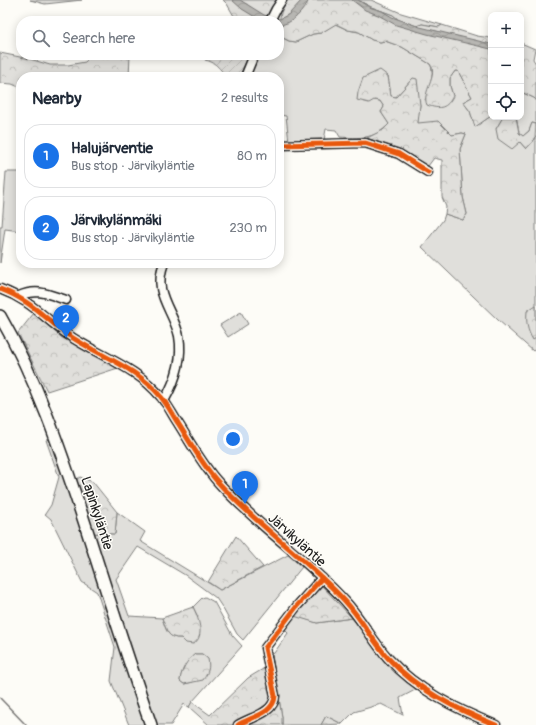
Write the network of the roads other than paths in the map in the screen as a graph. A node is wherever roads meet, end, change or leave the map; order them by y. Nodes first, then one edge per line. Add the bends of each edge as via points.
1 (282, 0) edge
2 (272, 16) edge
3 (252, 60) edge
4 (246, 72) edge
5 (284, 145) edge
6 (428, 172) dead end
7 (163, 268) edge
8 (0, 289) edge
9 (19, 296) junction
10 (66, 300) dead end
11 (0, 316) edge
12 (164, 401) junction
13 (322, 578) junction
14 (151, 725) edge
15 (238, 725) edge
16 (496, 725) edge

1 - 2 street
3 - 4 street
5 - 6 street via 365,143 399,154
7 - 12 street via 161,289 178,335 180,348 174,381
8 - 9 street, Järvikyläntie
9 - 10 street via 29,292 40,292
9 - 12 street, Järvikyläntie via 66,334 136,372
11 - 14 main road, Lapinkyläntie via 33,382 69,476
12 - 13 street, Järvikyläntie via 217,481 263,527
13 - 15 street via 265,648 275,696 273,703 261,714
13 - 16 street, Järvikyläntie via 347,603 403,674 458,709

